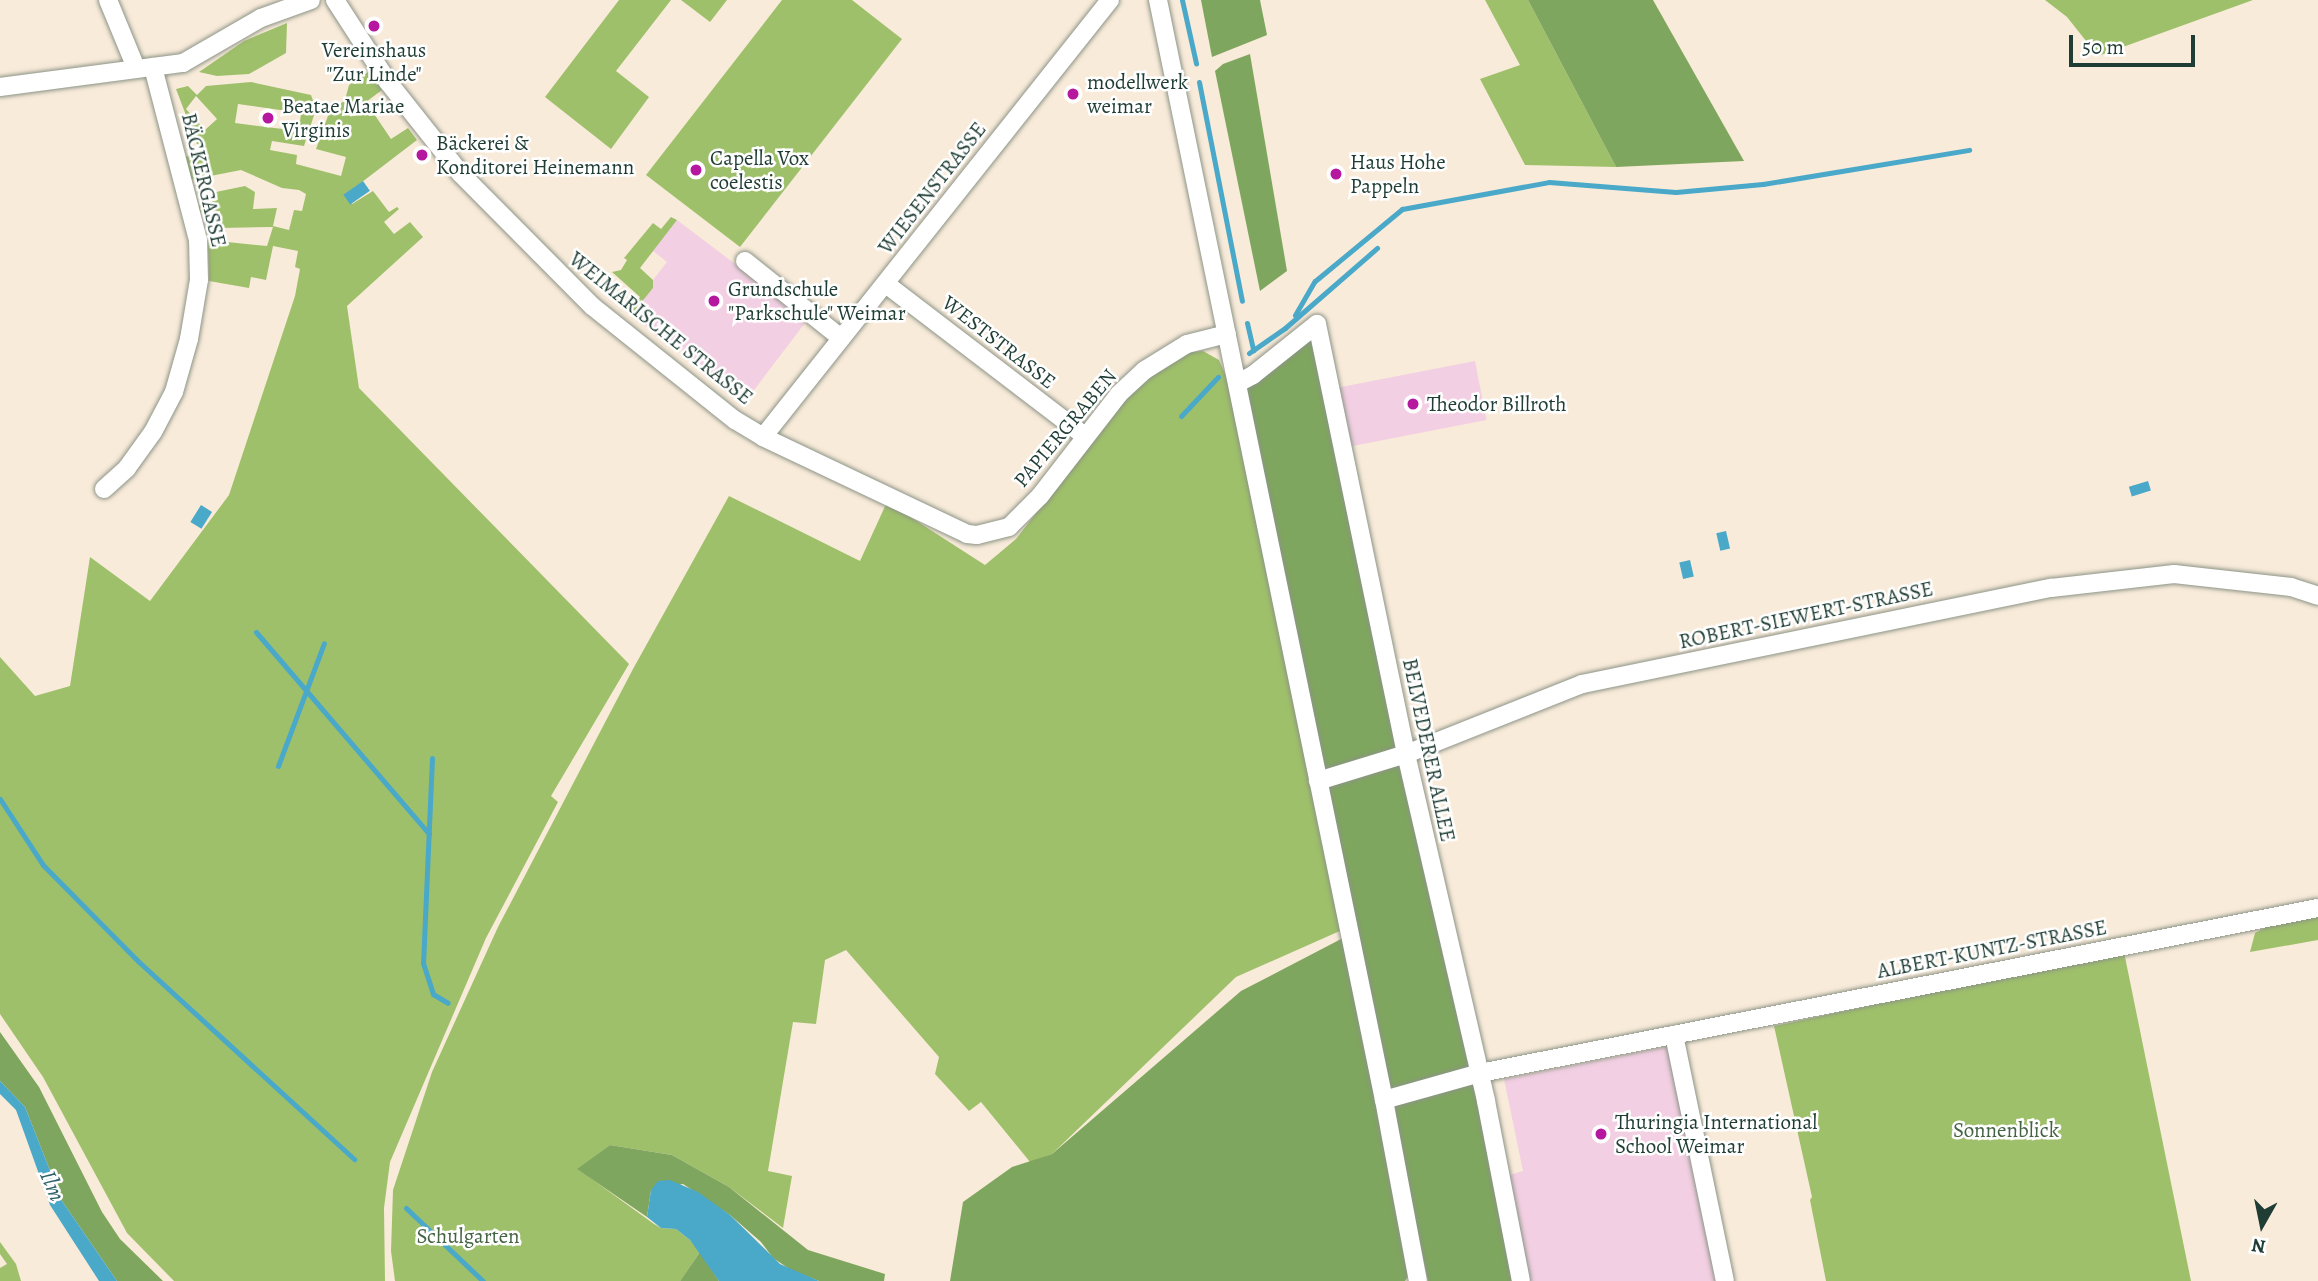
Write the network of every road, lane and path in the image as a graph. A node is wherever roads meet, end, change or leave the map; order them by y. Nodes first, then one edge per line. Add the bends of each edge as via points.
1 (108, 0) edge
2 (309, 0) edge
3 (335, 0) edge
4 (1110, 0) edge
5 (1158, 0) edge
6 (144, 68) junction
7 (0, 87) edge
8 (745, 261) dead end
9 (886, 284) junction
10 (1227, 334) junction
11 (841, 338) junction
12 (1238, 383) junction
13 (1085, 436) junction
14 (763, 437) junction
15 (104, 489) dead end
16 (977, 535) joint
17 (2318, 596) edge
18 (1406, 754) junction
19 (1318, 781) junction
20 (2318, 908) edge
21 (1674, 1035) junction
22 (1480, 1073) junction
23 (1384, 1100) junction
24 (1418, 1281) edge
25 (1521, 1281) edge
26 (1725, 1281) edge

1 - 6 street, BÄCKERGASSE
2 - 6 street via 261,18 183,63
3 - 14 street, WEIMARISCHE STRASSE via 388,82 460,173 520,237 624,332
4 - 9 street, WIESENSTRASSE
5 - 10 street
6 - 7 street
6 - 15 street, BÄCKERGASSE via 198,240 199,280 190,338 174,392 153,432 127,468
8 - 11 street
9 - 11 street, WIESENSTRASSE
9 - 13 street, WESTSTRASSE
10 - 12 street
10 - 13 street, PAPIERGRABEN via 1187,344 1145,370 1118,394
11 - 14 street, WIESENSTRASSE
12 - 18 street, BELVEDERER ALLEE via 1317,324
12 - 19 street
13 - 16 street, PAPIERGRABEN via 1040,496 1009,527
14 - 16 street, WEIMARISCHE STRASSE via 945,525
17 - 18 street, ROBERT-SIEWERT-STRASSE via 2291,587 2174,574 2051,588 1582,684
18 - 19 street, ROBERT-SIEWERT-STRASSE
18 - 22 street, BELVEDERER ALLEE
19 - 23 street
20 - 21 street, ALBERT-KUNTZ-STRASSE
21 - 22 street, ALBERT-KUNTZ-STRASSE
21 - 26 street
22 - 23 street, ALBERT-KUNTZ-STRASSE
22 - 25 street, BELVEDERER ALLEE
23 - 24 street

